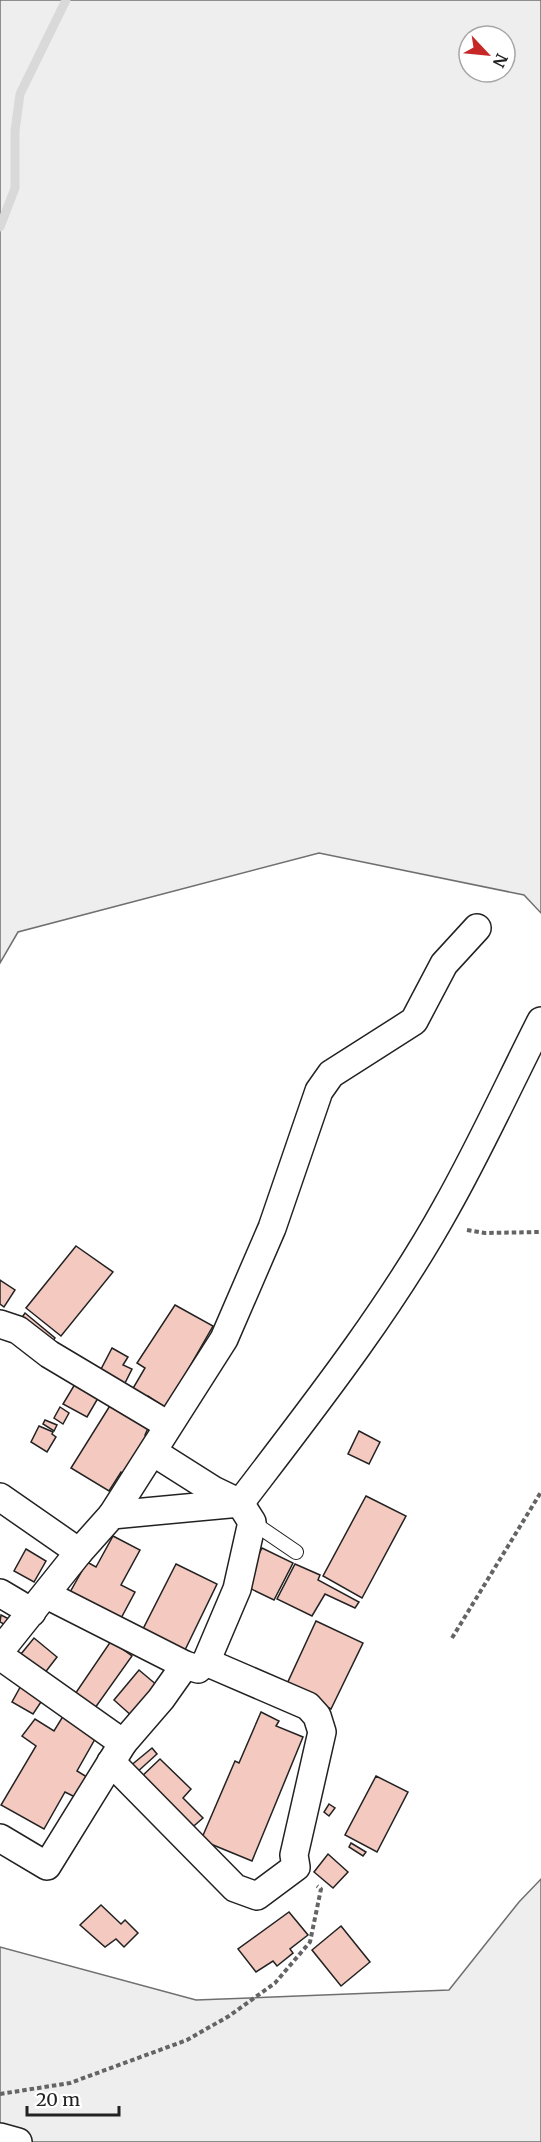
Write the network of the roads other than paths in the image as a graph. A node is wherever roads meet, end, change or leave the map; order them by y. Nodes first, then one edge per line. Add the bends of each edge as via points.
1 (477, 928) dead end
2 (541, 1021) edge
3 (0, 1324) edge
4 (168, 1425) junction
5 (153, 1452) junction
6 (0, 1497) edge
7 (246, 1512) junction
8 (112, 1515) junction
9 (79, 1552) junction
10 (296, 1552) dead end
11 (0, 1593) edge
12 (39, 1603) junction
13 (0, 1651) edge
14 (0, 1656) edge
15 (195, 1664) junction
16 (117, 1752) junction
17 (0, 1838) edge
18 (0, 2137) edge
19 (18, 2142) edge

1 - 4 street via 444,964 414,1021 331,1074 320,1091 272,1228 224,1339
2 - 7 street via 446,1208 401,1283 300,1424
3 - 4 street via 18,1330 49,1354
4 - 5 street
5 - 7 street
5 - 8 street
6 - 9 street
7 - 8 street
7 - 10 lane
7 - 15 street via 237,1589
8 - 9 street
9 - 12 street
11 - 12 street
12 - 13 street
12 - 15 street
14 - 16 street
15 - 16 street
15 - 16 street via 308,1706 317,1716 322,1732 294,1855 296,1867 257,1896 235,1888
16 - 17 street via 47,1866
18 - 19 street

